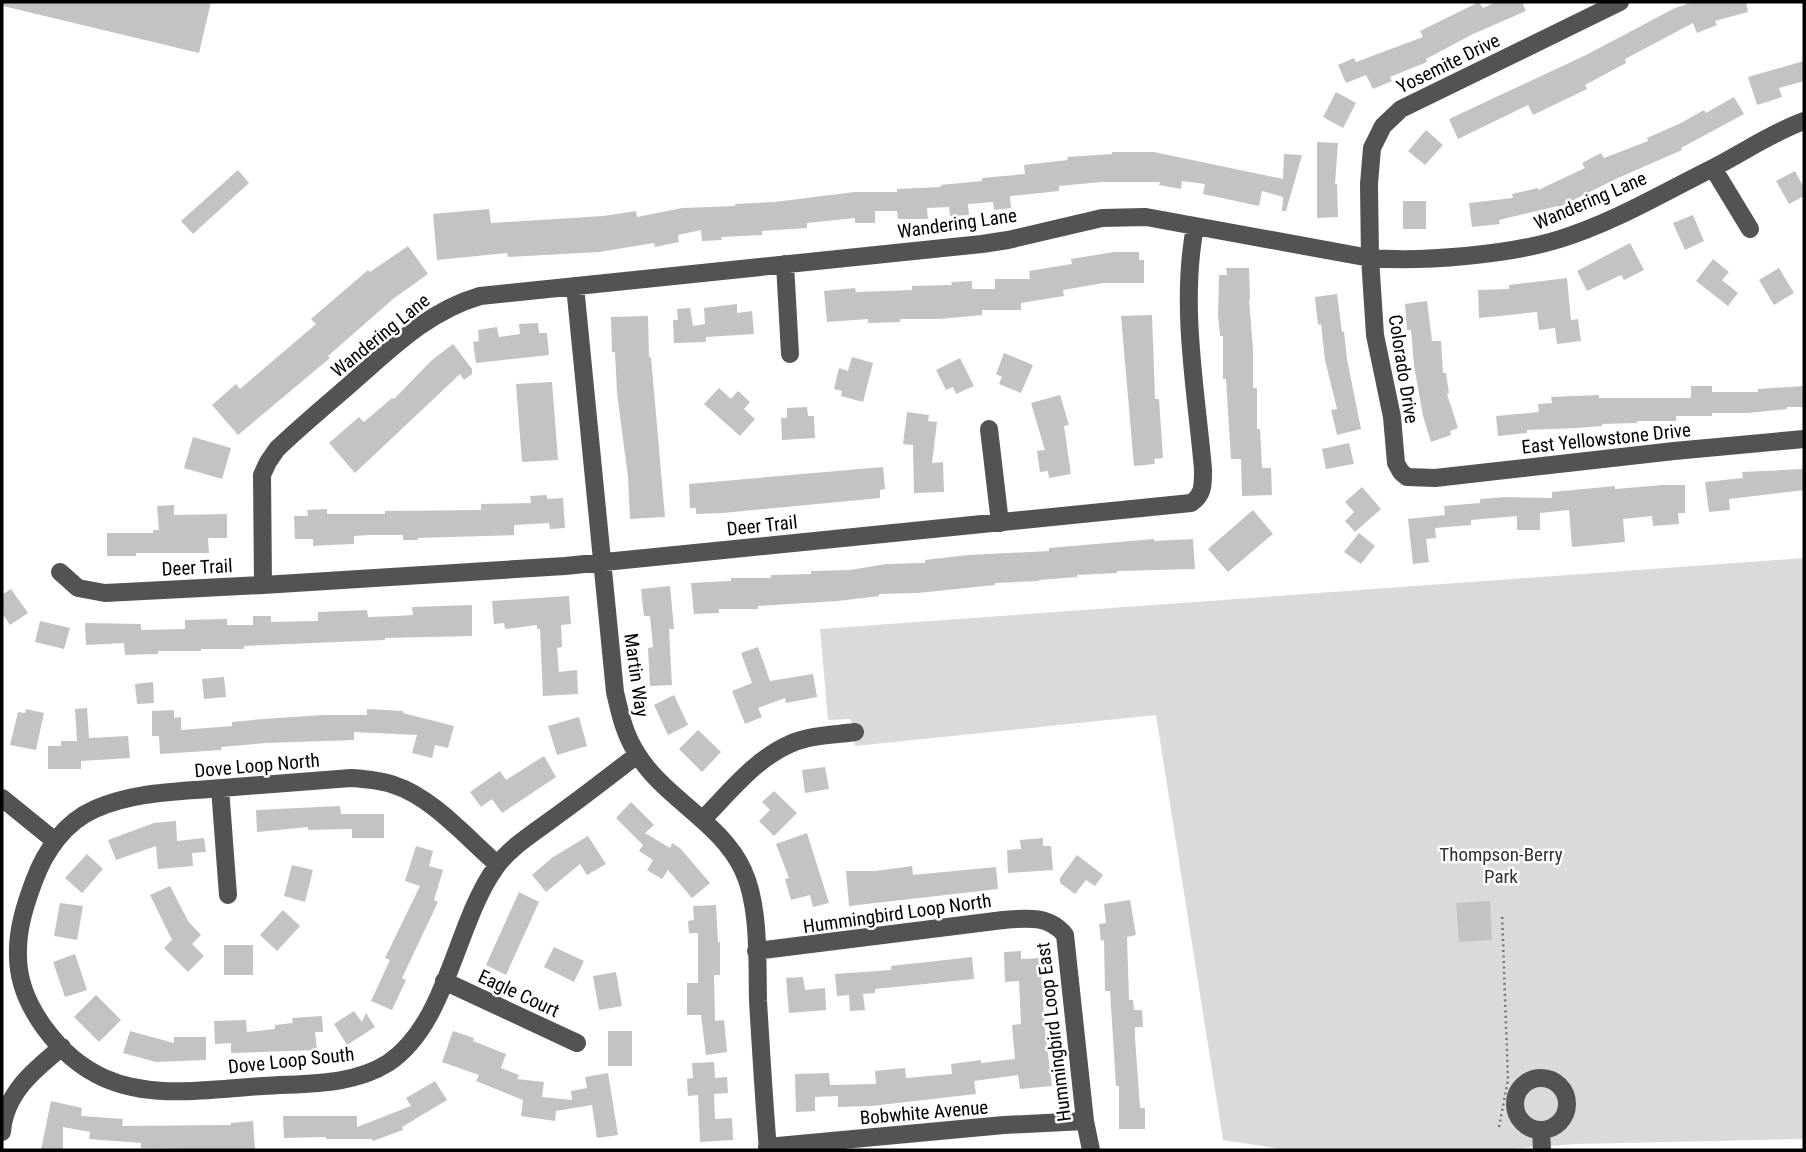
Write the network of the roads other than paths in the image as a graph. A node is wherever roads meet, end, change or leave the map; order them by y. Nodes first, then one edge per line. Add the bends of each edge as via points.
1 (1620, 2) edge
2 (1804, 121) edge
3 (1713, 168) junction
4 (1195, 226) junction
5 (1750, 229) dead end
6 (1370, 258) junction
7 (785, 264) junction
8 (575, 286) junction
9 (790, 354) dead end
10 (989, 429) dead end
11 (1804, 439) edge
12 (1412, 477) joint
13 (1000, 523) junction
14 (603, 562) junction
15 (60, 572) dead end
16 (263, 585) junction
17 (855, 732) dead end
18 (637, 755) junction
19 (220, 788) junction
20 (2, 798) edge
21 (702, 820) junction
22 (55, 841) junction
23 (497, 864) junction
24 (228, 895) dead end
25 (1043, 920) joint
26 (756, 951) junction
27 (444, 981) junction
28 (577, 1043) dead end
29 (62, 1047) junction
30 (1085, 1121) junction
31 (1541, 1129) dead end
32 (2, 1132) edge
33 (767, 1149) edge
34 (1091, 1150) edge
35 (1542, 1150) edge

1 - 6 street, Yosemite Drive via 1401,109 1383,126 1372,148 1368,184
2 - 3 street, Wandering Lane
3 - 5 street
3 - 6 street, Wandering Lane via 1606,220 1540,245 1447,256
4 - 6 street, Wandering Lane
4 - 7 street, Wandering Lane via 1146,217 1102,218 995,242
4 - 13 street, Deer Trail via 1188,296 1203,469 1199,498 1184,504
6 - 12 street, Colorado Drive via 1375,335 1392,417 1396,463
7 - 8 street, Wandering Lane
7 - 9 street
8 - 14 street, Martin Way
8 - 16 street, Wandering Lane via 480,296 438,312 289,438 262,475
10 - 13 street
11 - 12 street, East Yellowstone Drive
13 - 14 street, Deer Trail
14 - 16 street, Deer Trail
14 - 18 street, Martin Way via 615,692 624,731
15 - 16 street, Deer Trail via 78,587 104,593
17 - 21 street via 802,740 777,751
18 - 21 street, Martin Way
18 - 23 street
19 - 22 street, Dove Loop North via 146,794 108,804 76,820
19 - 23 street, Dove Loop North via 351,778 395,785 432,807
19 - 24 street
20 - 22 street
21 - 26 street, Martin Way via 743,870 753,907
22 - 29 street, Dove Loop North via 27,899 18,958 30,1003
23 - 27 street, Dove Loop South via 477,898
25 - 26 street, Hummingbird Loop North via 1003,920
25 - 30 street, Hummingbird Loop East via 1065,935
26 - 33 street, Martin Way
27 - 28 street, Eagle Court
27 - 29 street, Dove Loop South via 428,1019 404,1050 373,1072 355,1078 170,1092 106,1079
29 - 32 street via 16,1090 7,1105
30 - 33 street, Bobwhite Avenue
30 - 34 street, Hummingbird Loop East
31 - 35 street

